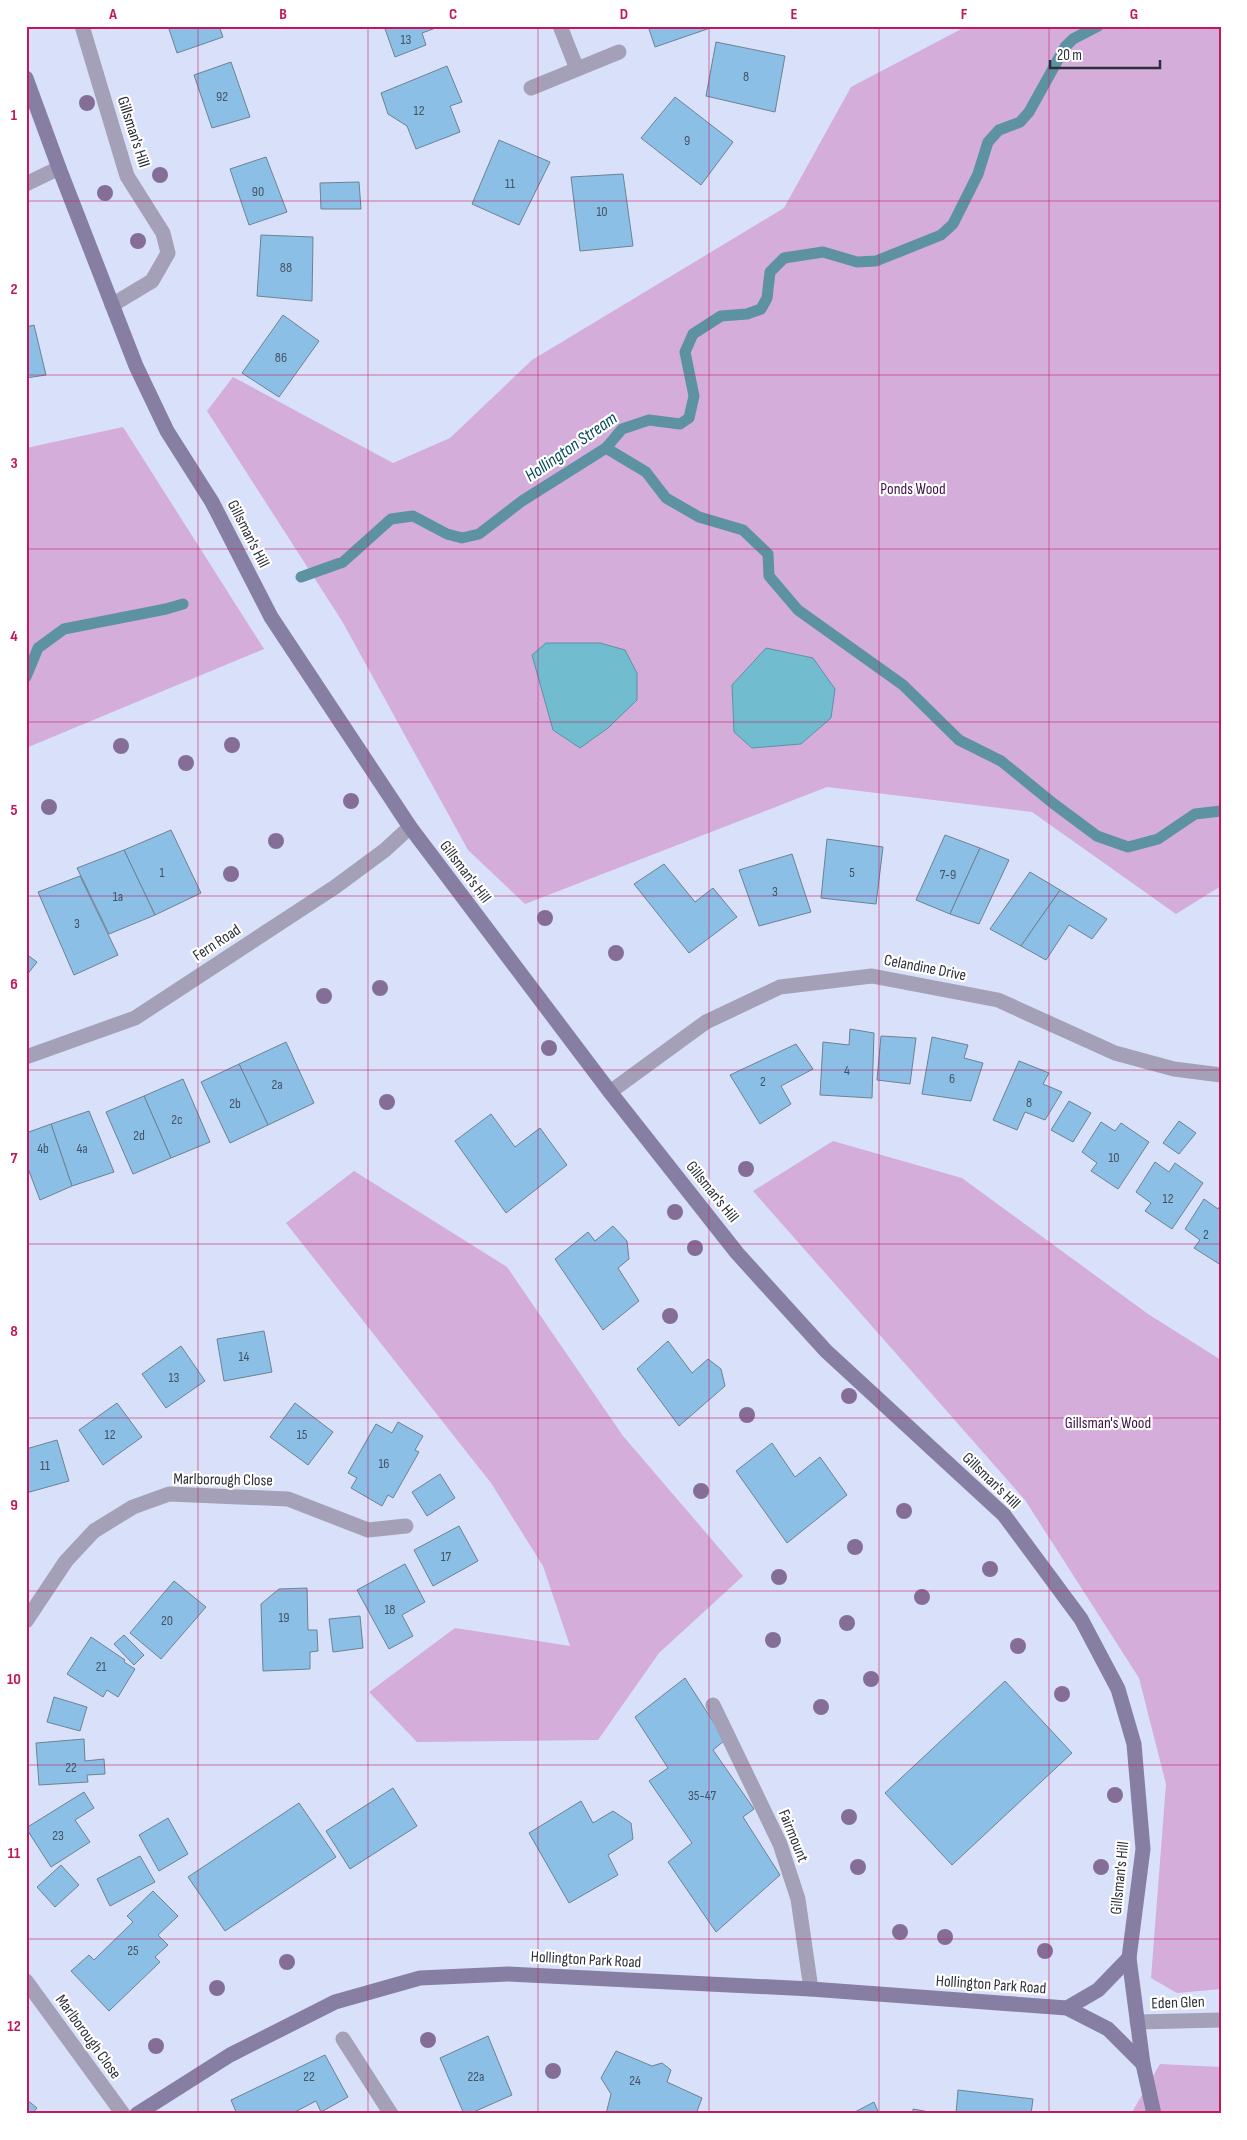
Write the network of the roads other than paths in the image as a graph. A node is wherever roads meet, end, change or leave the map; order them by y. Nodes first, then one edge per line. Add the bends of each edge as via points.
1 (82, 26) edge
2 (560, 26) edge
3 (619, 52) dead end
4 (577, 70) junction
5 (26, 78) edge
6 (531, 88) dead end
7 (59, 168) junction
8 (26, 184) edge
9 (112, 305) junction
10 (410, 827) junction
11 (26, 1057) edge
12 (1221, 1075) edge
13 (610, 1092) junction
14 (406, 1526) dead end
15 (26, 1621) edge
16 (713, 1705) dead end
17 (1129, 1958) junction
18 (26, 1981) edge
19 (811, 1989) junction
20 (1067, 2008) junction
21 (1221, 2020) edge
22 (1137, 2022) junction
23 (343, 2039) dead end
24 (1143, 2064) junction
25 (123, 2114) edge
26 (137, 2114) edge
27 (391, 2114) edge
28 (1154, 2114) edge

1 - 9 street, Gillsman's Hill via 127,176 163,233 168,253 152,281
2 - 4 street
3 - 4 street
4 - 6 street
5 - 7 street, Gillsman's Hill
7 - 8 street
7 - 9 street, Gillsman's Hill
9 - 10 street, Gillsman's Hill via 167,431 212,502 271,617
10 - 11 street, Fern Road via 334,887 135,1018
10 - 13 street, Gillsman's Hill
12 - 13 street, Celandine Drive via 1174,1069 1115,1053 998,1000 872,976 780,987 706,1022
13 - 17 street, Gillsman's Hill via 738,1253 826,1351 1004,1515 1081,1619 1118,1689 1134,1744 1143,1849
14 - 15 street, Marlborough Close via 368,1530 288,1499 169,1494 133,1507 94,1531 66,1561
16 - 19 street, Fairmount via 780,1844 798,1900
17 - 20 street, Hollington Park Road via 1098,1990
17 - 22 street, Gillsman's Hill
18 - 25 street, Marlborough Close
19 - 20 street, Hollington Park Road
19 - 26 street, Hollington Park Road via 508,1974 420,1978 334,2002 230,2055
20 - 24 street, Hollington Park Road via 1108,2029
21 - 22 street, Eden Glen
22 - 24 street, Gillsman's Hill
23 - 27 street
24 - 28 street, Gillsman's Hill

